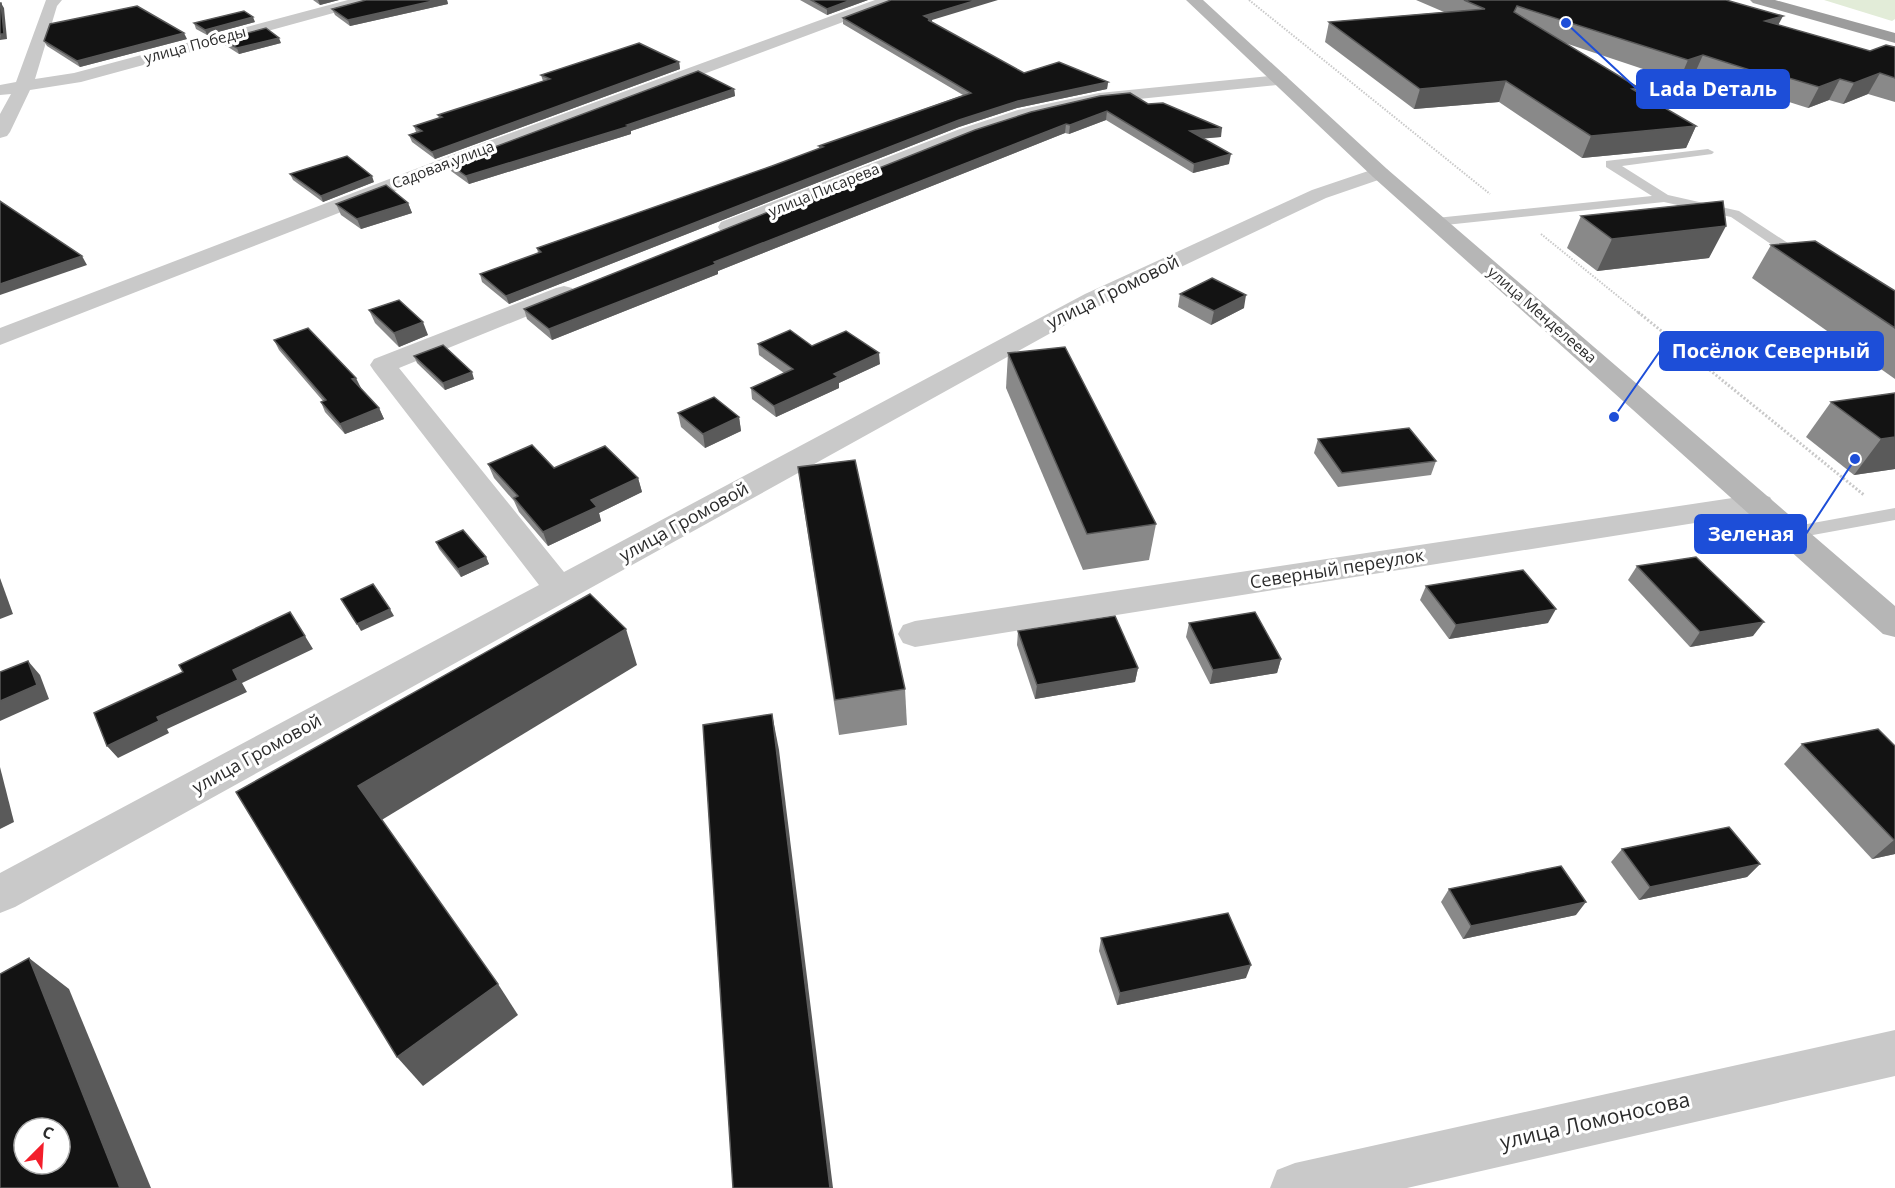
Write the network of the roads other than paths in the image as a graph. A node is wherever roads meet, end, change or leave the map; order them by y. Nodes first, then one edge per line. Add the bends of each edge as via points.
1 (54, 0) edge
2 (365, 0) edge
3 (890, 0) edge
4 (1194, 0) edge
5 (1758, 0) edge
6 (1895, 38) edge
7 (1280, 80) junction
8 (24, 85) junction
9 (0, 90) edge
10 (0, 132) edge
11 (1708, 152) dead end
12 (1380, 173) junction
13 (1664, 198) junction
14 (1436, 222) junction
15 (714, 234) edge
16 (1810, 265) edge
17 (581, 286) edge
18 (0, 337) edge
19 (1759, 504) junction
20 (1892, 514) edge
21 (1791, 532) junction
22 (560, 589) junction
23 (1895, 625) edge
24 (915, 634) dead end
25 (0, 894) edge
26 (1895, 1053) edge
27 (1295, 1188) edge

1 - 8 street
2 - 8 street, улица Победы via 75,78
3 - 18 street, Садовая улица via 493,146
4 - 7 main road, улица Менделеева
5 - 6 highway
7 - 12 main road, улица Менделеева
7 - 15 street, улица Писарева via 1099,98 1025,114 967,133
8 - 9 street, улица Победы
8 - 10 street
11 - 13 lane via 1610,164
12 - 14 main road, улица Менделеева
12 - 22 street, улица Громовой via 1319,194 1094,299
13 - 14 lane
13 - 16 lane via 1735,214
14 - 19 main road, улица Менделеева
17 - 22 street via 383,365
19 - 21 main road, улица Менделеева
19 - 24 street, Северный переулок
20 - 21 lane
21 - 23 main road, улица Менделеева
22 - 25 street, улица Громовой
26 - 27 street, улица Ломоносова

